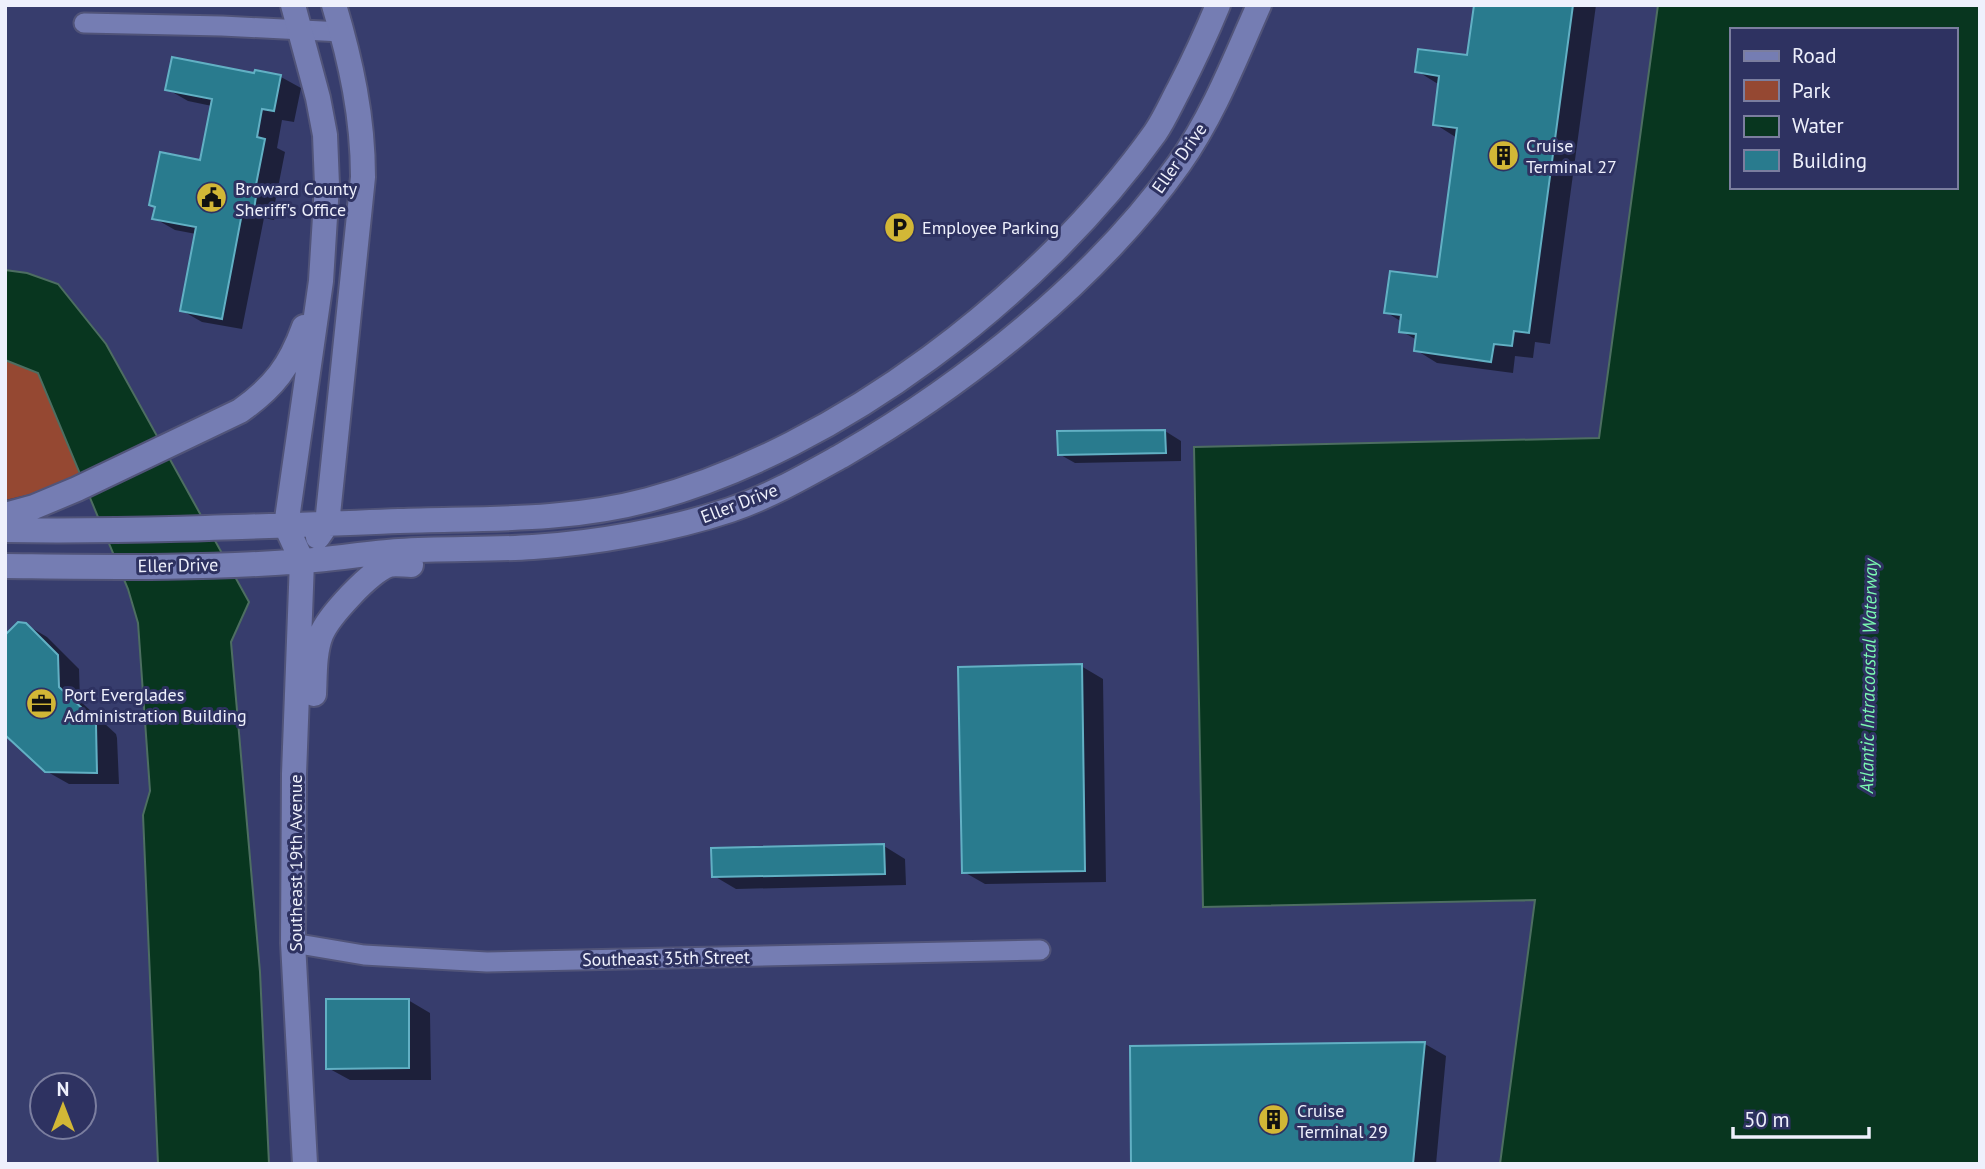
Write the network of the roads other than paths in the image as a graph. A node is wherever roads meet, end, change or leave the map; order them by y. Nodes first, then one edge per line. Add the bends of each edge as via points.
1 (293, 5) edge
2 (334, 5) edge
3 (1218, 5) edge
4 (1259, 5) edge
5 (84, 23) dead end
6 (299, 30) junction
7 (342, 32) junction
8 (321, 281) junction
9 (5, 515) edge
10 (327, 524) junction
11 (286, 526) junction
12 (5, 530) edge
13 (508, 548) junction
14 (302, 561) junction
15 (5, 566) edge
16 (294, 903) junction
17 (293, 943) junction
18 (1040, 950) dead end
19 (305, 1164) edge

1 - 6 street
2 - 7 street
3 - 10 street, Eller Drive via 1156,132 1068,237 957,336 850,410 735,471 648,500 545,516
4 - 13 street, Eller Drive via 1214,106 1179,164 1137,215 1094,263 1034,318 931,398 819,469 731,510 602,540
5 - 6 street
6 - 7 street
6 - 8 street via 318,98 327,159
7 - 10 street via 360,111 363,177
8 - 9 street via 293,356 260,397 240,411 77,489
8 - 11 street
10 - 11 street, Eller Drive
10 - 14 street
11 - 12 street, Eller Drive
11 - 14 street, Southeast 19th Avenue
13 - 14 street, Eller Drive via 398,551
13 - 16 street via 453,565 389,565 373,575 327,623 315,671 310,878
14 - 15 street, Eller Drive
14 - 16 street, Southeast 19th Avenue
16 - 17 street, Southeast 19th Avenue
17 - 18 street, Southeast 35th Street via 364,955 487,962
17 - 19 street, Southeast 19th Avenue

